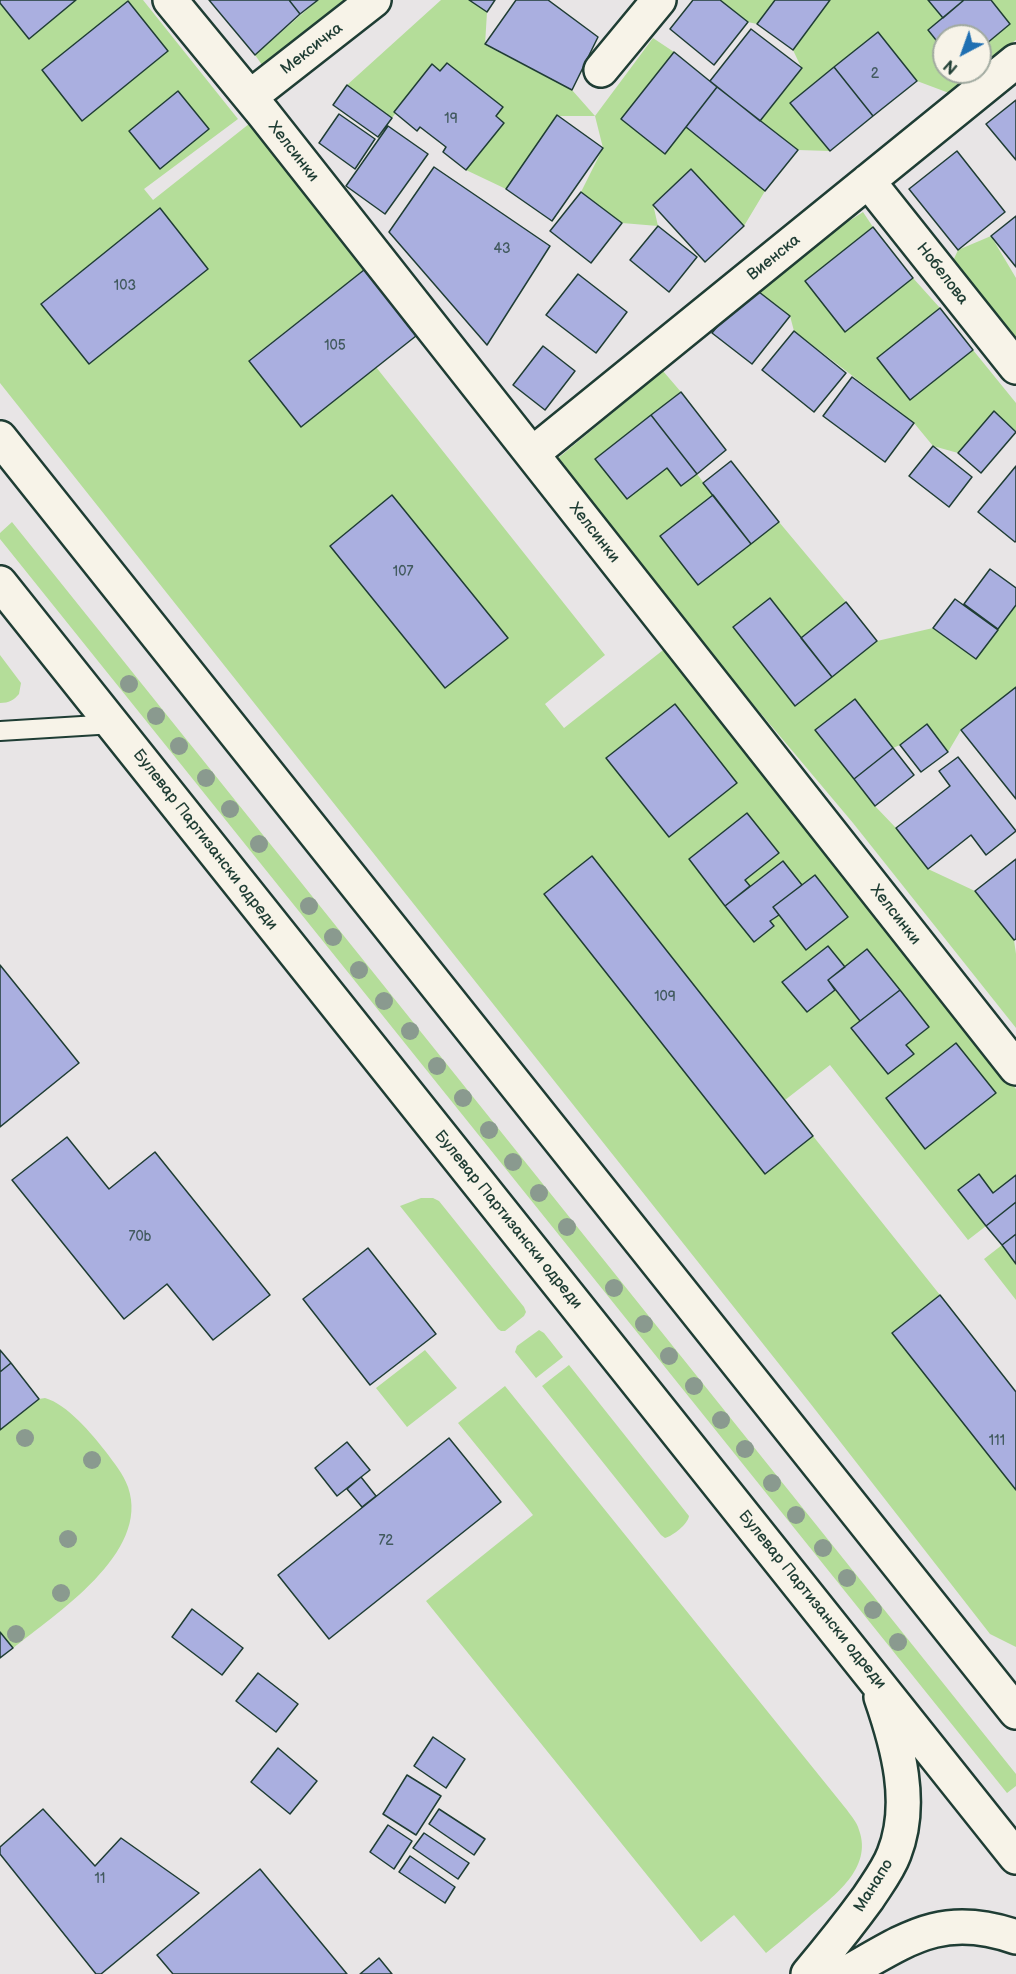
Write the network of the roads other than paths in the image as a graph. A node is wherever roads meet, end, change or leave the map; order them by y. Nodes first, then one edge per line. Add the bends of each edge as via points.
1 (170, 0) edge
2 (374, 0) edge
3 (659, 0) edge
4 (1016, 62) edge
5 (601, 69) dead end
6 (250, 97) junction
7 (868, 181) junction
8 (1016, 367) edge
9 (0, 438) edge
10 (532, 454) junction
11 (0, 583) edge
12 (114, 724) junction
13 (0, 731) edge
14 (1016, 1068) edge
15 (973, 1658) junction
16 (1016, 1672) edge
17 (875, 1678) junction
18 (1016, 1712) edge
19 (1016, 1857) edge
20 (1016, 1937) edge
21 (808, 1974) edge
22 (845, 1974) edge

1 - 6 street, Хелсинки
2 - 6 street, Мексичка
3 - 5 street
4 - 7 street, Виенска
6 - 10 street, Хелсинки
7 - 8 street, Нобелова
7 - 10 street, Виенска
9 - 15 street
10 - 14 street, Хелсинки
11 - 12 street, Булевар Партизански одреди
12 - 13 lane
12 - 17 street, Булевар Партизански одреди
15 - 16 street
15 - 18 street
17 - 19 street, Булевар Партизански одреди
17 - 21 street, Манапо via 901,1773 901,1832 894,1855 877,1885
20 - 22 street via 977,1927 938,1929 903,1941

